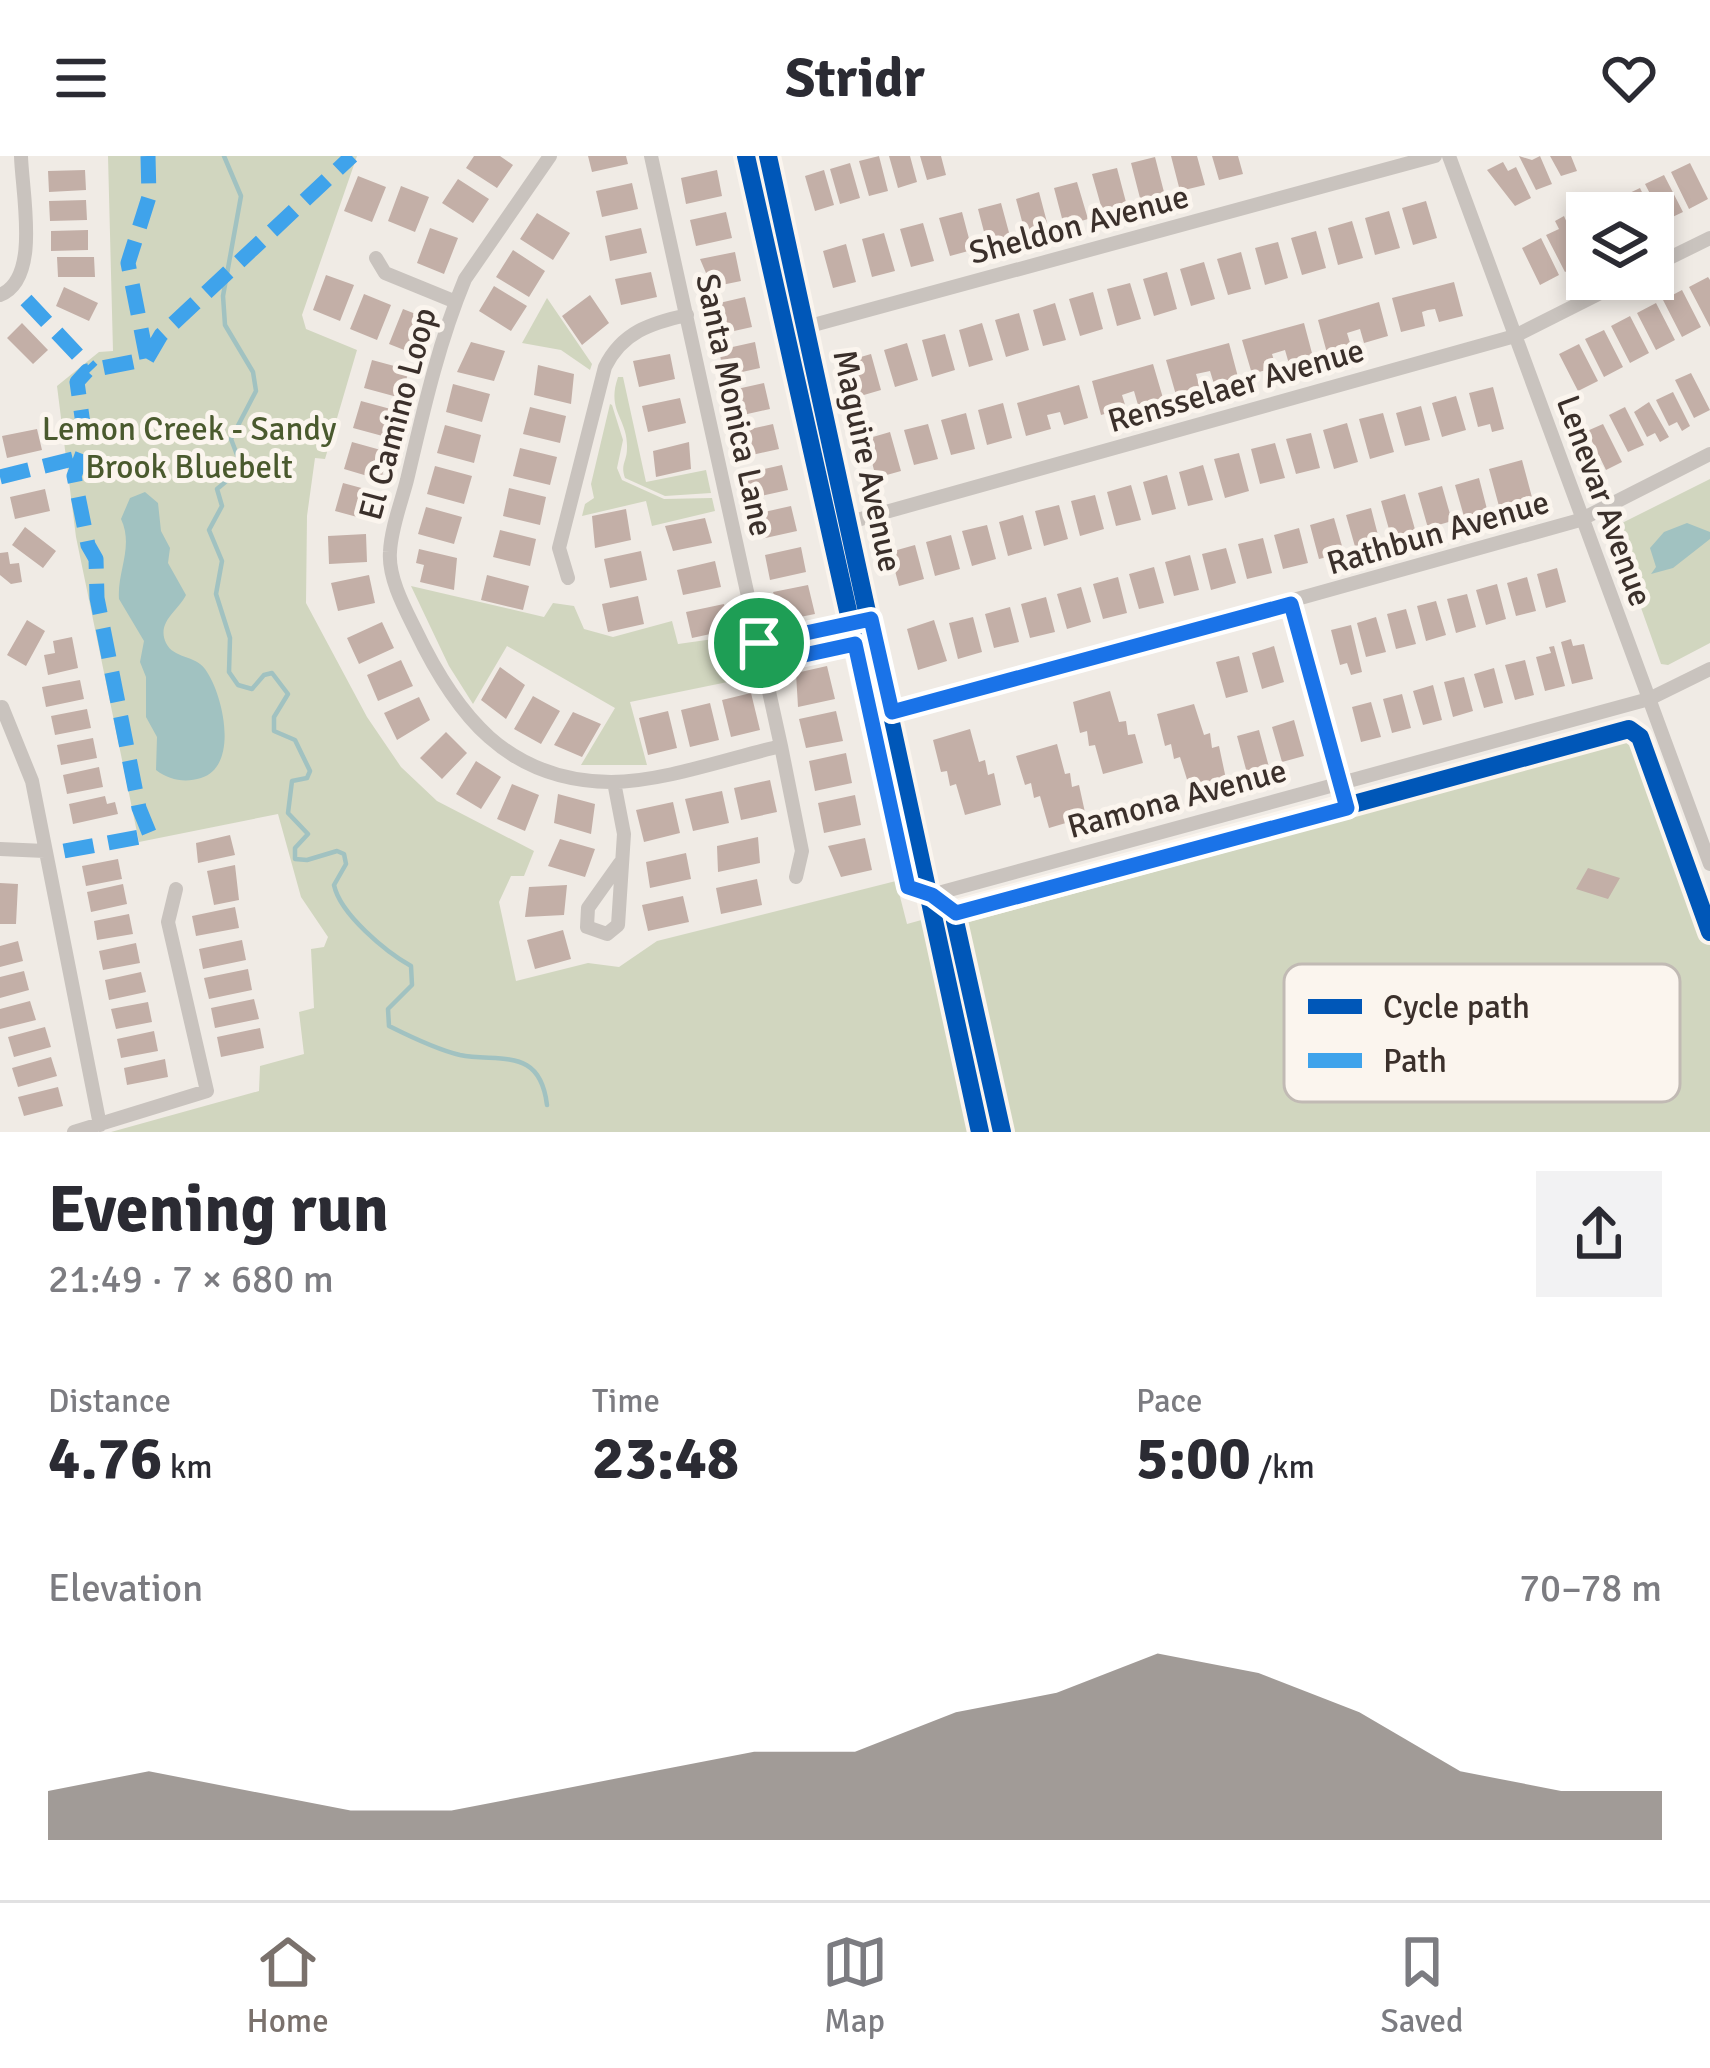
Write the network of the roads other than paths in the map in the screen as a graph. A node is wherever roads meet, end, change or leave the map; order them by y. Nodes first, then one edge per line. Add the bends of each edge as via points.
1 (21, 156) edge
2 (550, 156) edge
3 (651, 156) edge
4 (768, 156) edge
5 (1435, 156) edge
6 (1449, 156) edge
7 (1710, 238) edge
8 (1674, 256) edge
9 (376, 258) dead end
10 (0, 295) edge
11 (1586, 300) edge
12 (456, 302) junction
13 (687, 315) junction
14 (806, 327) junction
15 (1515, 336) junction
16 (1710, 454) edge
17 (1580, 520) junction
18 (850, 522) junction
19 (568, 578) dead end
20 (1291, 604) junction
21 (871, 619) junction
22 (876, 640) junction
23 (759, 643) junction
24 (763, 664) junction
25 (1710, 669) edge
26 (1649, 699) junction
27 (2, 707) edge
28 (892, 712) junction
29 (781, 746) junction
30 (614, 782) junction
31 (1342, 782) junction
32 (0, 849) edge
33 (45, 851) junction
34 (620, 863) junction
35 (1710, 864) edge
36 (796, 878) dead end
37 (176, 890) dead end
38 (932, 895) junction
39 (100, 1124) junction
40 (74, 1132) edge
41 (980, 1132) edge

1 - 10 street via 24,271
2 - 12 street, El Camino Loop
3 - 13 street, Santa Monica Lane
4 - 14 street, Maguire Avenue
5 - 14 street, Sheldon Avenue
6 - 15 street, Lenevar Avenue
7 - 8 street
9 - 12 street via 385,274
11 - 15 street, Rensselaer Avenue
12 - 30 street, El Camino Loop via 389,554 404,607 453,699 486,737 542,770
13 - 19 street via 631,334 605,367 559,548
13 - 23 street, Santa Monica Lane
14 - 18 street, Maguire Avenue
15 - 17 street, Lenevar Avenue
15 - 18 street, Rensselaer Avenue
16 - 17 street, Rathbun Avenue
17 - 20 street, Rathbun Avenue
17 - 26 street, Lenevar Avenue
18 - 21 street, Maguire Avenue
20 - 28 street, Rathbun Avenue
20 - 31 street
21 - 22 street, Maguire Avenue
21 - 23 street
22 - 24 street
22 - 28 street, Maguire Avenue
23 - 24 street, Santa Monica Lane
24 - 29 street, Santa Monica Lane
25 - 26 street, Ramona Avenue
26 - 31 street, Ramona Avenue
26 - 35 street, Lenevar Avenue
27 - 33 street via 32,781
28 - 38 street, Maguire Avenue
29 - 30 street, El Camino Loop
29 - 36 street, Santa Monica Lane via 802,851
30 - 34 street via 624,834
31 - 38 street, Ramona Avenue
32 - 33 street
33 - 39 street
34 - 34 street via 588,908 587,927 595,933 618,926
37 - 39 street via 168,922 207,1091
38 - 41 street, Maguire Avenue
39 - 40 street

